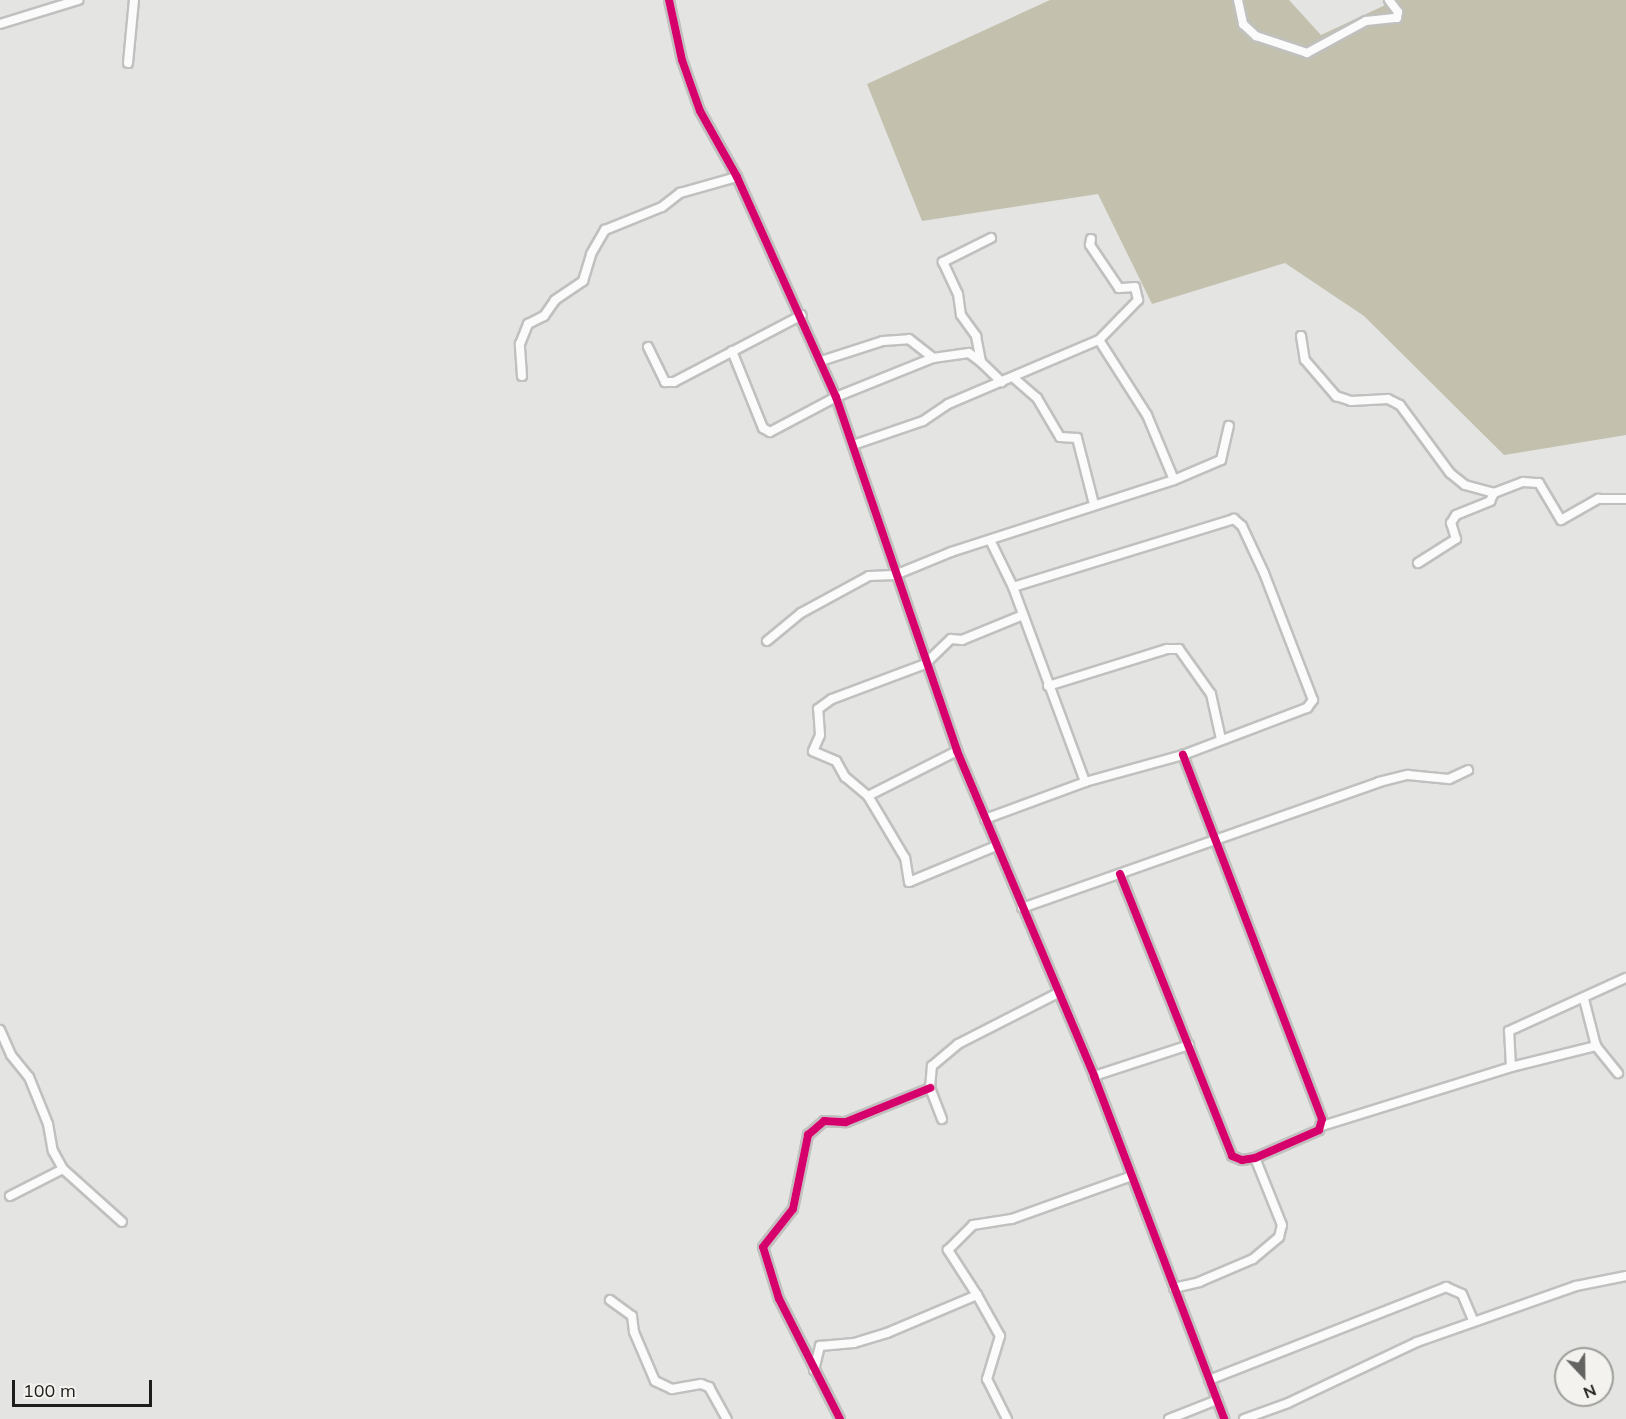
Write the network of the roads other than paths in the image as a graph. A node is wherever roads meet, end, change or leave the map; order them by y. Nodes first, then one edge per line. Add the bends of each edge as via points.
1 (78, 0) edge
2 (134, 0) edge
3 (669, 0) edge
4 (1238, 0) edge
5 (1389, 0) edge
6 (0, 24) edge
7 (128, 63) dead end
8 (737, 177) junction
9 (991, 238) dead end
10 (1091, 239) dead end
11 (802, 315) junction
12 (1301, 336) dead end
13 (1099, 340) junction
14 (648, 347) dead end
15 (732, 351) junction
16 (933, 358) junction
17 (821, 361) junction
18 (981, 362) junction
19 (522, 376) dead end
20 (1015, 379) junction
21 (1002, 382) junction
22 (836, 397) junction
23 (1229, 426) dead end
24 (853, 445) junction
25 (1174, 480) junction
26 (1494, 493) junction
27 (1626, 499) edge
28 (1094, 504) junction
29 (990, 540) junction
30 (1418, 562) dead end
31 (896, 576) junction
32 (1013, 587) junction
33 (1023, 615) junction
34 (767, 641) dead end
35 (925, 664) junction
36 (1048, 686) junction
37 (1221, 739) junction
38 (957, 751) junction
39 (1183, 755) junction
40 (1468, 770) dead end
41 (1085, 782) junction
42 (868, 796) junction
43 (986, 819) junction
44 (1215, 842) junction
45 (996, 846) junction
46 (1120, 874) junction
47 (1022, 908) junction
48 (1626, 978) edge
49 (1058, 993) junction
50 (1584, 999) junction
51 (0, 1029) edge
52 (1189, 1045) junction
53 (1596, 1046) junction
54 (1511, 1067) junction
55 (1618, 1073) dead end
56 (1094, 1076) junction
57 (930, 1088) junction
58 (942, 1119) dead end
59 (1322, 1126) junction
60 (1255, 1158) junction
61 (63, 1169) junction
62 (1132, 1176) junction
63 (10, 1196) dead end
64 (122, 1222) dead end
65 (1626, 1276) edge
66 (1174, 1288) junction
67 (977, 1295) junction
68 (610, 1300) dead end
69 (1474, 1322) junction
70 (814, 1370) junction
71 (1209, 1380) junction
72 (1217, 1400) junction
73 (727, 1419) edge
74 (840, 1419) edge
75 (1007, 1419) edge
76 (1169, 1419) edge
77 (1224, 1419) edge
78 (1244, 1419) edge

1 - 6 street
2 - 7 street
3 - 8 street via 682,60 700,111
4 - 5 street via 1243,24 1256,36 1307,53 1366,21 1397,18 1398,12
8 - 11 street
8 - 19 street via 680,193 662,207 605,230 583,281 555,300 544,316 528,324 520,344
9 - 18 street via 943,262 967,327 976,336
10 - 13 street via 1090,245 1119,288 1135,287 1138,300
11 - 15 street
11 - 17 street
12 - 26 street via 1305,360 1336,396 1351,401 1388,399 1400,405 1450,473 1465,485
13 - 20 street
13 - 25 street via 1147,415
14 - 15 street via 665,382 674,382
15 - 22 street via 763,428 770,432
16 - 17 street via 909,339 883,341
16 - 18 street via 969,353
16 - 22 street
17 - 22 street
18 - 21 street
20 - 21 street
20 - 28 street via 1037,398 1060,437 1077,438
21 - 24 street via 948,404 923,421
22 - 24 street
23 - 25 street via 1221,460
24 - 31 street
25 - 28 street
26 - 27 street via 1523,482 1539,483 1561,520 1599,499
26 - 30 street via 1490,501 1456,515 1451,523 1456,539
28 - 29 street
29 - 31 street
29 - 32 street
31 - 34 street via 869,576 801,614
31 - 35 street
32 - 33 street
32 - 37 street via 1234,519 1242,526 1264,573 1313,700 1307,708
33 - 35 street via 962,640 951,639
33 - 36 street
35 - 38 street
35 - 42 street via 832,699 818,709 820,735 813,751 836,761 845,777
36 - 37 street via 1167,649 1179,650 1211,694
36 - 41 street
37 - 39 street
38 - 42 street
38 - 43 street
39 - 41 street
39 - 44 street
40 - 44 street via 1449,779 1408,775 1379,782
41 - 43 street
42 - 45 street via 905,858 909,882
43 - 45 street
44 - 46 street
44 - 59 street
45 - 47 street
46 - 47 street
46 - 52 street
47 - 49 street
48 - 50 street
49 - 56 street
49 - 57 street via 958,1044 932,1066
50 - 53 street
50 - 54 street via 1509,1031
51 - 61 street via 11,1055 29,1077 48,1124 53,1151
52 - 56 street
52 - 60 street via 1232,1156 1242,1160
53 - 54 street
53 - 55 street
54 - 59 street
56 - 62 street
57 - 58 street
57 - 70 street via 846,1122 824,1121 805,1141 805,1163 793,1209 763,1246 779,1299
59 - 60 street
60 - 66 street via 1282,1226 1279,1237 1253,1258 1199,1282
61 - 63 street
61 - 64 street
62 - 66 street
62 - 67 street via 1012,1219 974,1225 948,1250
65 - 69 street via 1576,1286
66 - 71 street
67 - 70 street via 887,1333 854,1343 820,1346
67 - 75 street via 1000,1336 987,1379
68 - 73 street via 632,1316 634,1332 655,1381 672,1389 701,1384 709,1387
69 - 71 street via 1462,1294 1446,1287
69 - 78 street via 1418,1342 1288,1403
70 - 74 street
71 - 72 street
72 - 76 street
72 - 77 street

